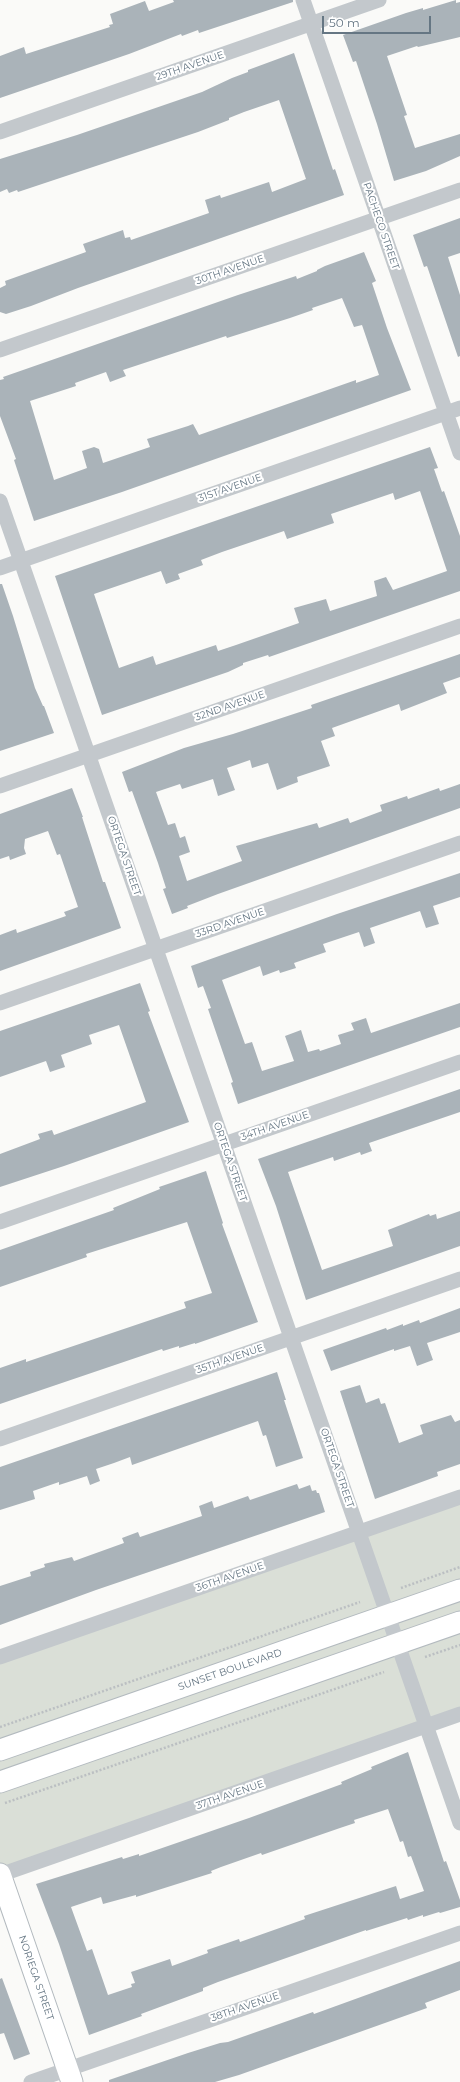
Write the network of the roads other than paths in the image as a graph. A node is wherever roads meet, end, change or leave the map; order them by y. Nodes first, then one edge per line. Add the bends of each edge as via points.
1 (302, 0) edge
2 (380, 0) edge
3 (311, 24) junction
4 (0, 132) edge
5 (460, 190) edge
6 (378, 218) junction
7 (0, 350) edge
8 (453, 410) edge
9 (460, 453) edge
10 (0, 501) edge
11 (21, 561) junction
12 (0, 568) edge
13 (460, 626) edge
14 (88, 755) junction
15 (0, 786) edge
16 (460, 843) edge
17 (156, 949) junction
18 (0, 1003) edge
19 (460, 1062) edge
20 (224, 1144) junction
21 (0, 1222) edge
22 (460, 1279) edge
23 (291, 1338) junction
24 (0, 1439) edge
25 (460, 1497) edge
26 (359, 1532) junction
27 (460, 1590) edge
28 (388, 1615) junction
29 (460, 1622) edge
30 (398, 1644) junction
31 (0, 1657) edge
32 (460, 1714) edge
33 (426, 1726) junction
34 (0, 1750) edge
35 (0, 1782) edge
36 (460, 1823) edge
37 (0, 1875) edge
38 (460, 1933) edge
39 (70, 2076) edge
40 (31, 2082) edge

1 - 3 street, PACHECO STREET
2 - 3 street, 29TH AVENUE
3 - 4 street, 29TH AVENUE
3 - 6 street, PACHECO STREET
5 - 6 street, 30TH AVENUE
6 - 7 street, 30TH AVENUE
6 - 8 street, PACHECO STREET
8 - 9 street, PACHECO STREET
8 - 11 street, 31ST AVENUE
10 - 11 street, ORTEGA STREET
11 - 12 street, 31ST AVENUE
11 - 14 street, ORTEGA STREET
13 - 14 street, 32ND AVENUE
14 - 15 street, 32ND AVENUE
14 - 17 street, ORTEGA STREET
16 - 17 street, 33RD AVENUE
17 - 18 street, 33RD AVENUE
17 - 20 street, ORTEGA STREET
19 - 20 street, 34TH AVENUE
20 - 21 street, 34TH AVENUE
20 - 23 street, ORTEGA STREET
22 - 23 street, 35TH AVENUE
23 - 24 street, 35TH AVENUE
23 - 26 street, ORTEGA STREET
25 - 26 street, 36TH AVENUE
26 - 28 street, ORTEGA STREET
26 - 31 street, 36TH AVENUE
27 - 28 main road, SUNSET BOULEVARD
28 - 30 street, ORTEGA STREET
28 - 34 main road, SUNSET BOULEVARD
29 - 30 main road
30 - 33 street, ORTEGA STREET
30 - 35 main road
32 - 33 street, 37TH AVENUE
33 - 36 street, ORTEGA STREET
33 - 37 street, 37TH AVENUE
37 - 39 main road, NORIEGA STREET
38 - 39 street, 38TH AVENUE
39 - 40 street, 38TH AVENUE

